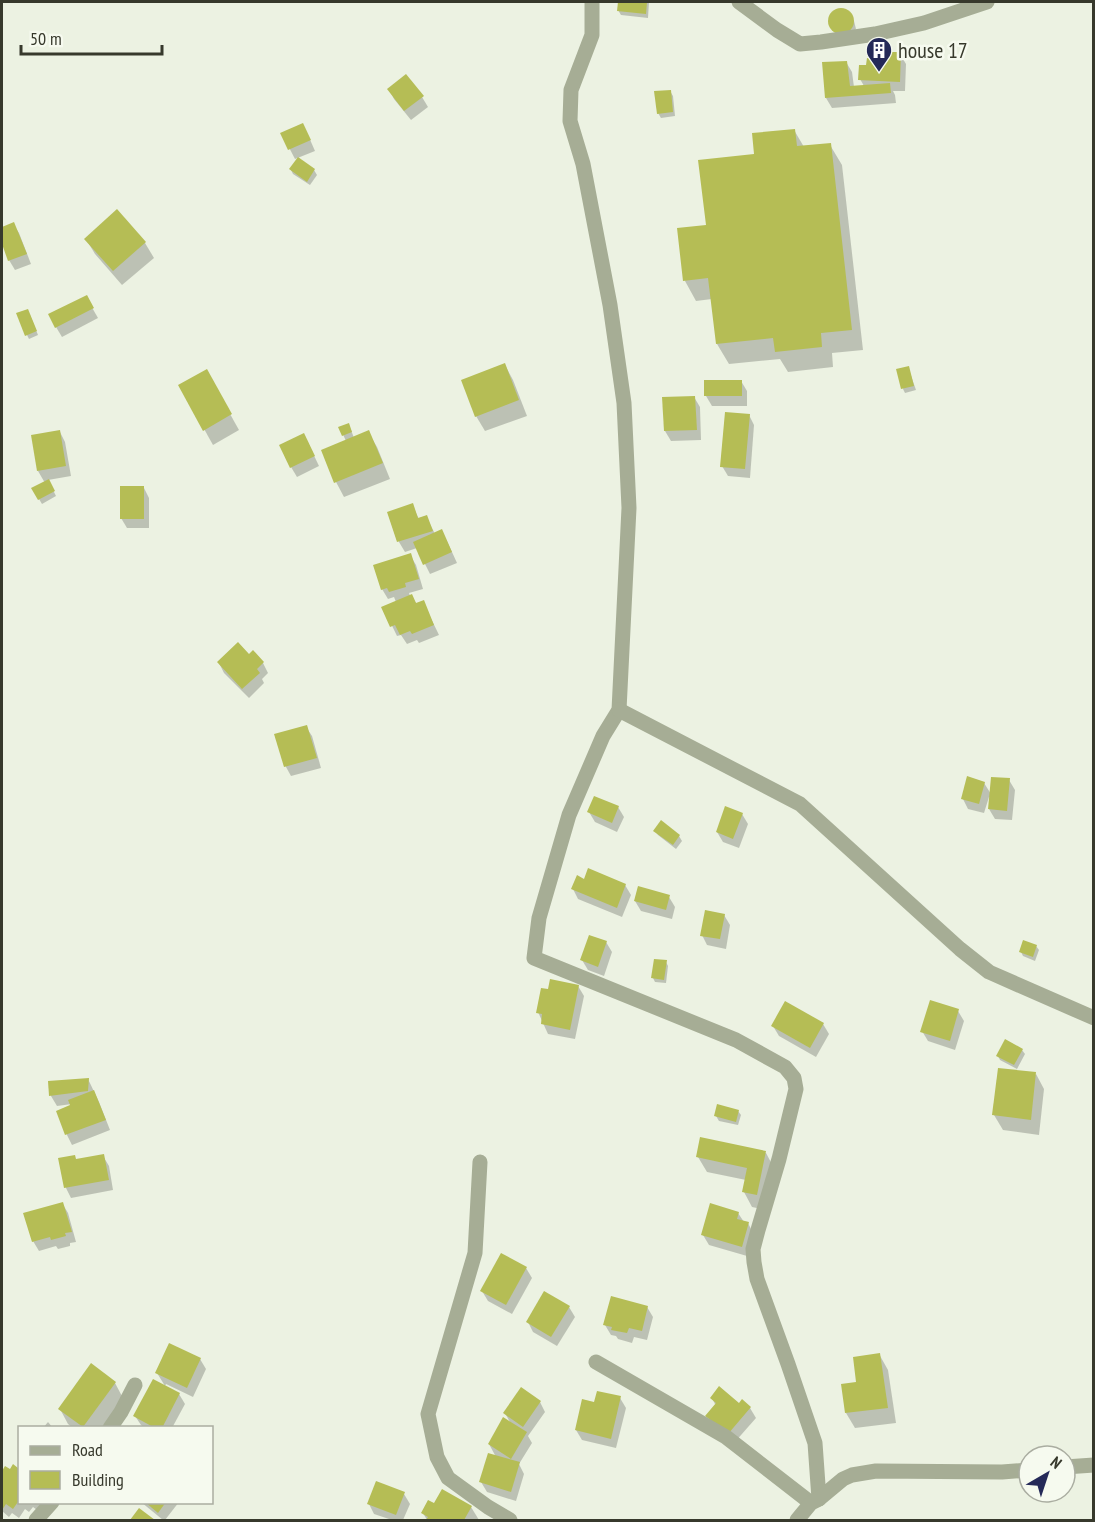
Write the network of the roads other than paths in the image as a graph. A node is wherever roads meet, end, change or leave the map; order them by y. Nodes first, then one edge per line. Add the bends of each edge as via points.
1 (592, 2) edge
2 (739, 2) edge
3 (987, 2) edge
4 (619, 710) junction
5 (1094, 1018) edge
6 (480, 1162) dead end
7 (596, 1362) dead end
8 (135, 1385) dead end
9 (112, 1426) edge
10 (1094, 1465) edge
11 (1077, 1466) edge
12 (1017, 1471) edge
13 (815, 1501) junction
14 (51, 1504) edge
15 (36, 1521) edge
16 (510, 1521) edge
17 (797, 1521) edge

1 - 4 street via 592,35 571,90 570,121 583,164 624,403 629,508
2 - 3 street via 800,44 924,23
4 - 5 street via 800,804 989,972
4 - 13 street via 603,736 569,815 538,918 534,958 736,1040 785,1067 794,1078 796,1089 753,1249 757,1279 814,1443
6 - 16 street via 475,1253 428,1414 437,1456 448,1478
7 - 13 street via 726,1437
8 - 9 street
10 - 11 street
12 - 13 street via 876,1471 843,1479
13 - 17 street
14 - 15 street

